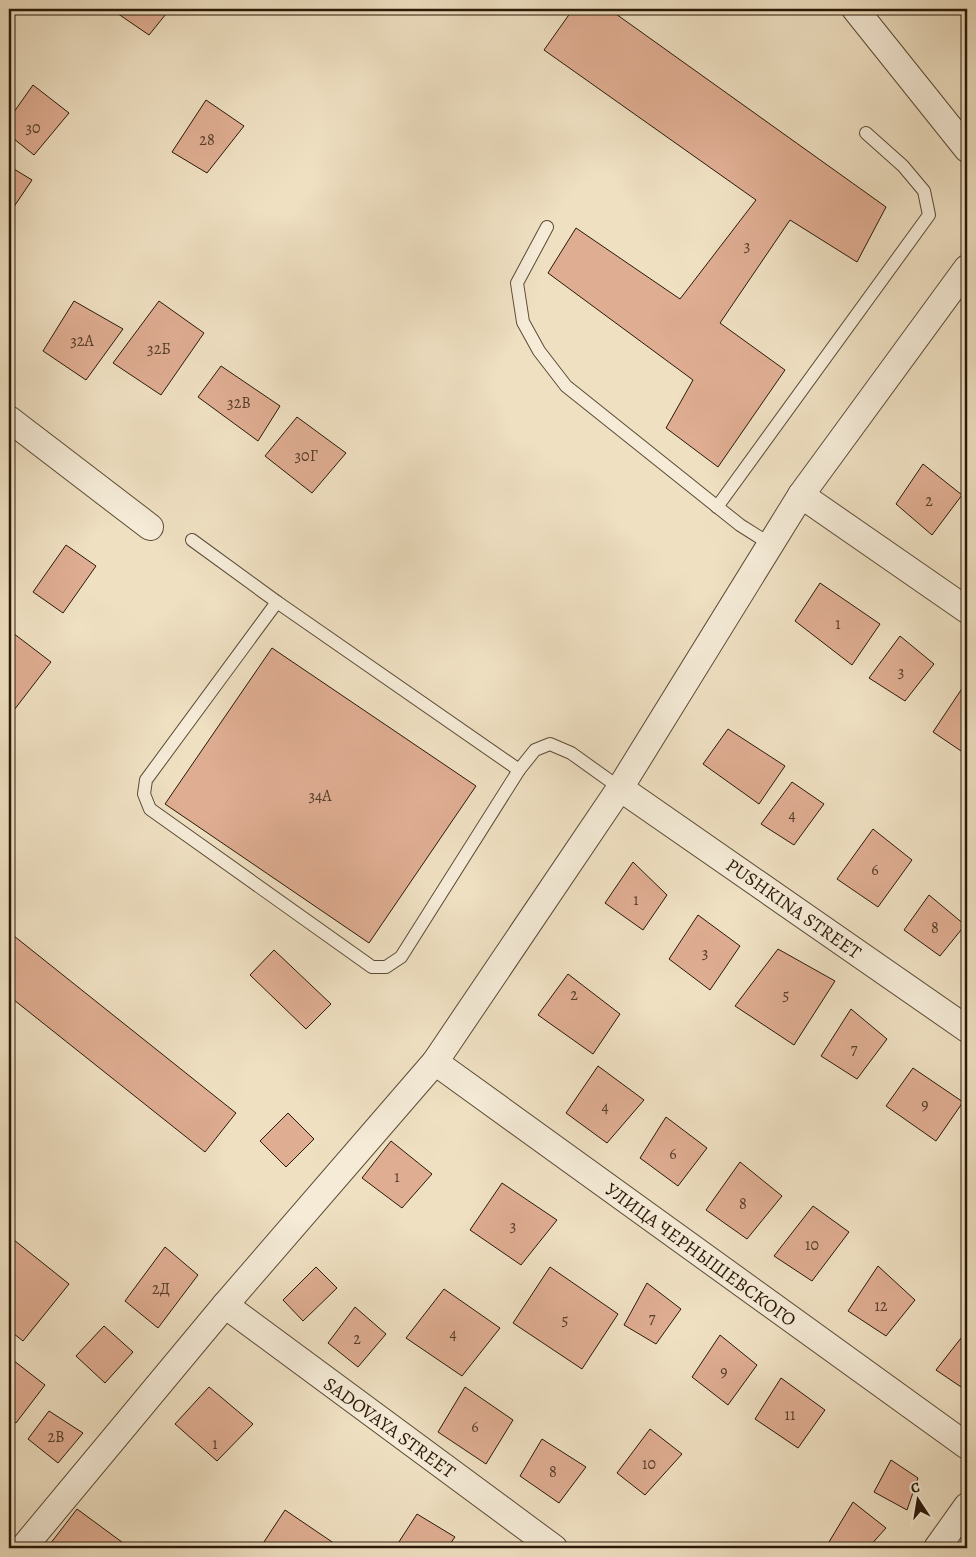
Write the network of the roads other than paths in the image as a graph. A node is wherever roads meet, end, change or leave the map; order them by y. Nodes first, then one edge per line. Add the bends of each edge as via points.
1 (855, 9) edge
2 (866, 133) dead end
3 (967, 149) edge
4 (546, 226) dead end
5 (967, 268) edge
6 (9, 419) edge
7 (801, 495) junction
8 (717, 507) junction
9 (150, 527) dead end
10 (192, 540) dead end
11 (770, 544) junction
12 (277, 602) junction
13 (967, 610) edge
14 (519, 770) junction
15 (620, 788) junction
16 (967, 1029) edge
17 (435, 1062) junction
18 (225, 1305) junction
19 (967, 1446) edge
20 (967, 1506) edge
21 (23, 1548) edge
22 (554, 1548) edge
23 (937, 1548) edge

1 - 3 street
2 - 8 lane via 903,166 924,191 929,215
4 - 8 lane via 517,283 523,322 539,351 566,386
5 - 7 street
6 - 9 street
7 - 11 street
7 - 13 street
8 - 11 lane
10 - 12 lane
11 - 15 street
12 - 14 lane
12 - 14 lane via 146,780 144,794 150,809 372,967 386,967 401,958
14 - 15 lane via 535,750 550,744 571,753
15 - 16 street, PUSHKINA STREET
15 - 17 street
17 - 18 street
17 - 19 street, УЛИЦА ЧЕРНЫШЕВСКОГО
18 - 21 street
18 - 22 street, SADOVAYA STREET
20 - 23 street

